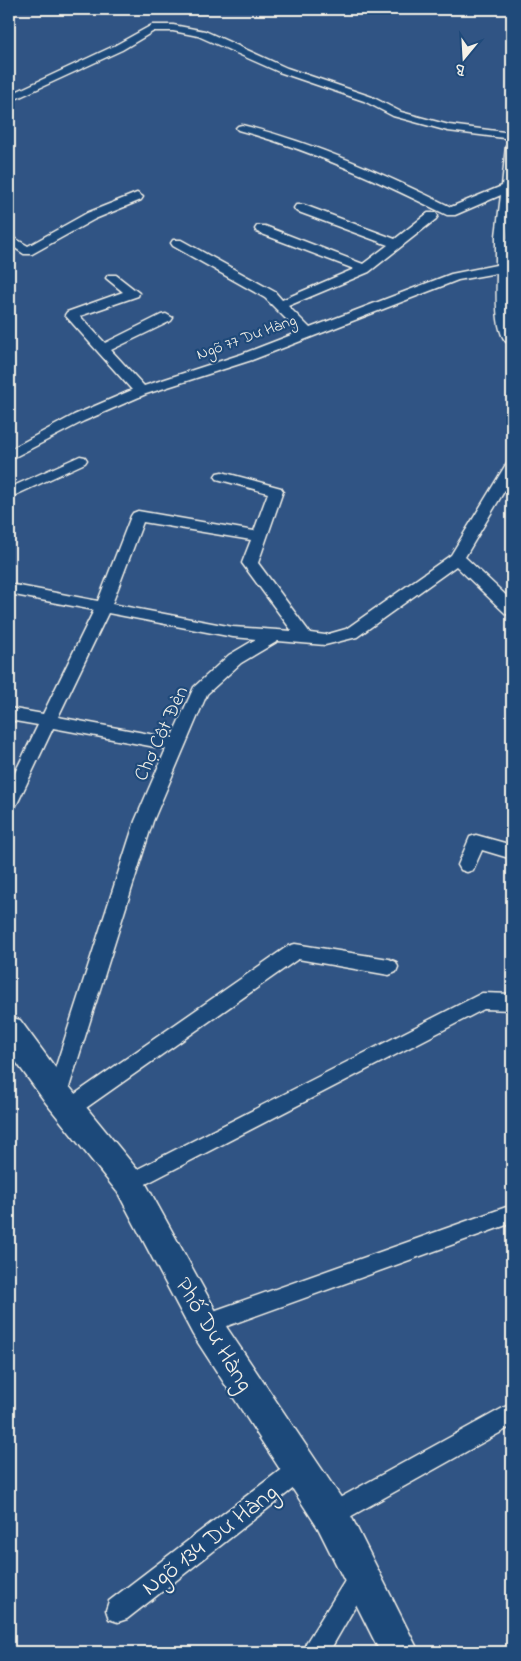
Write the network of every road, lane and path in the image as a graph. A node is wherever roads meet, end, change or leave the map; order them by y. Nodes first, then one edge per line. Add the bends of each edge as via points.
1 (9, 99) edge
2 (242, 128) dead end
3 (512, 136) edge
4 (512, 146) edge
5 (511, 167) edge
6 (507, 188) junction
7 (137, 197) dead end
8 (300, 208) dead end
9 (509, 208) edge
10 (432, 216) dead end
11 (262, 229) dead end
12 (9, 239) edge
13 (177, 243) dead end
14 (398, 244) junction
15 (507, 249) edge
16 (503, 268) junction
17 (365, 269) junction
18 (112, 278) dead end
19 (280, 305) junction
20 (166, 318) dead end
21 (307, 333) junction
22 (512, 341) edge
23 (103, 349) junction
24 (142, 391) junction
25 (9, 456) edge
26 (80, 460) dead end
27 (512, 466) edge
28 (222, 476) dead end
29 (9, 493) edge
30 (260, 537) junction
31 (457, 558) junction
32 (9, 589) edge
33 (103, 606) junction
34 (512, 610) edge
35 (275, 635) junction
36 (305, 638) junction
37 (9, 714) edge
38 (48, 722) junction
39 (176, 745) junction
40 (9, 802) edge
41 (512, 852) edge
42 (467, 865) dead end
43 (390, 967) dead end
44 (512, 1002) edge
45 (9, 1029) edge
46 (63, 1102) junction
47 (129, 1183) junction
48 (512, 1214) edge
49 (205, 1324) junction
50 (512, 1414) edge
51 (300, 1469) junction
52 (331, 1515) junction
53 (361, 1576) junction
54 (118, 1610) dead end
55 (315, 1652) edge
56 (400, 1652) edge

1 - 3 lane via 118,48 152,28 174,28 201,33 283,70 368,99 398,114 448,128
2 - 6 lane via 349,165 451,212
4 - 5 lane
5 - 6 lane
6 - 9 lane
7 - 12 lane via 91,216 28,251
8 - 14 lane
9 - 15 lane
10 - 14 lane
11 - 17 lane
13 - 19 lane via 270,295
14 - 17 lane
15 - 16 lane
16 - 21 lane, Ngõ 77 Dư Hàng via 455,277
16 - 22 lane via 504,322
17 - 19 lane
18 - 23 lane via 133,293 72,315
19 - 21 lane
20 - 23 lane
21 - 24 lane, Ngõ 77 Dư Hàng via 247,357
23 - 24 lane
24 - 25 lane, Ngõ 77 Dư Hàng via 79,418
26 - 29 lane
27 - 31 lane
28 - 30 lane via 276,491
30 - 33 lane via 138,516
30 - 36 lane via 250,563
31 - 34 lane
31 - 36 lane via 351,633 325,640
32 - 33 lane
33 - 35 lane via 233,632
33 - 38 lane
35 - 36 lane
35 - 39 lane, Chợ Cột Đèn via 235,659 200,691
37 - 38 lane
38 - 39 lane
38 - 40 lane
39 - 46 lane, Chợ Cột Đèn via 144,821
41 - 42 lane via 476,842
43 - 46 lane via 295,951
44 - 47 lane via 482,1001
45 - 46 street, Phố Dư Hàng
46 - 47 street, Phố Dư Hàng
47 - 49 street, Phố Dư Hàng
48 - 49 lane
49 - 51 street, Phố Dư Hàng
50 - 52 lane
51 - 52 street, Phố Dư Hàng
51 - 54 lane, Ngõ 134 Dư Hàng
52 - 53 street, Phố Dư Hàng
53 - 55 lane
53 - 56 street, Phố Dư Hàng

